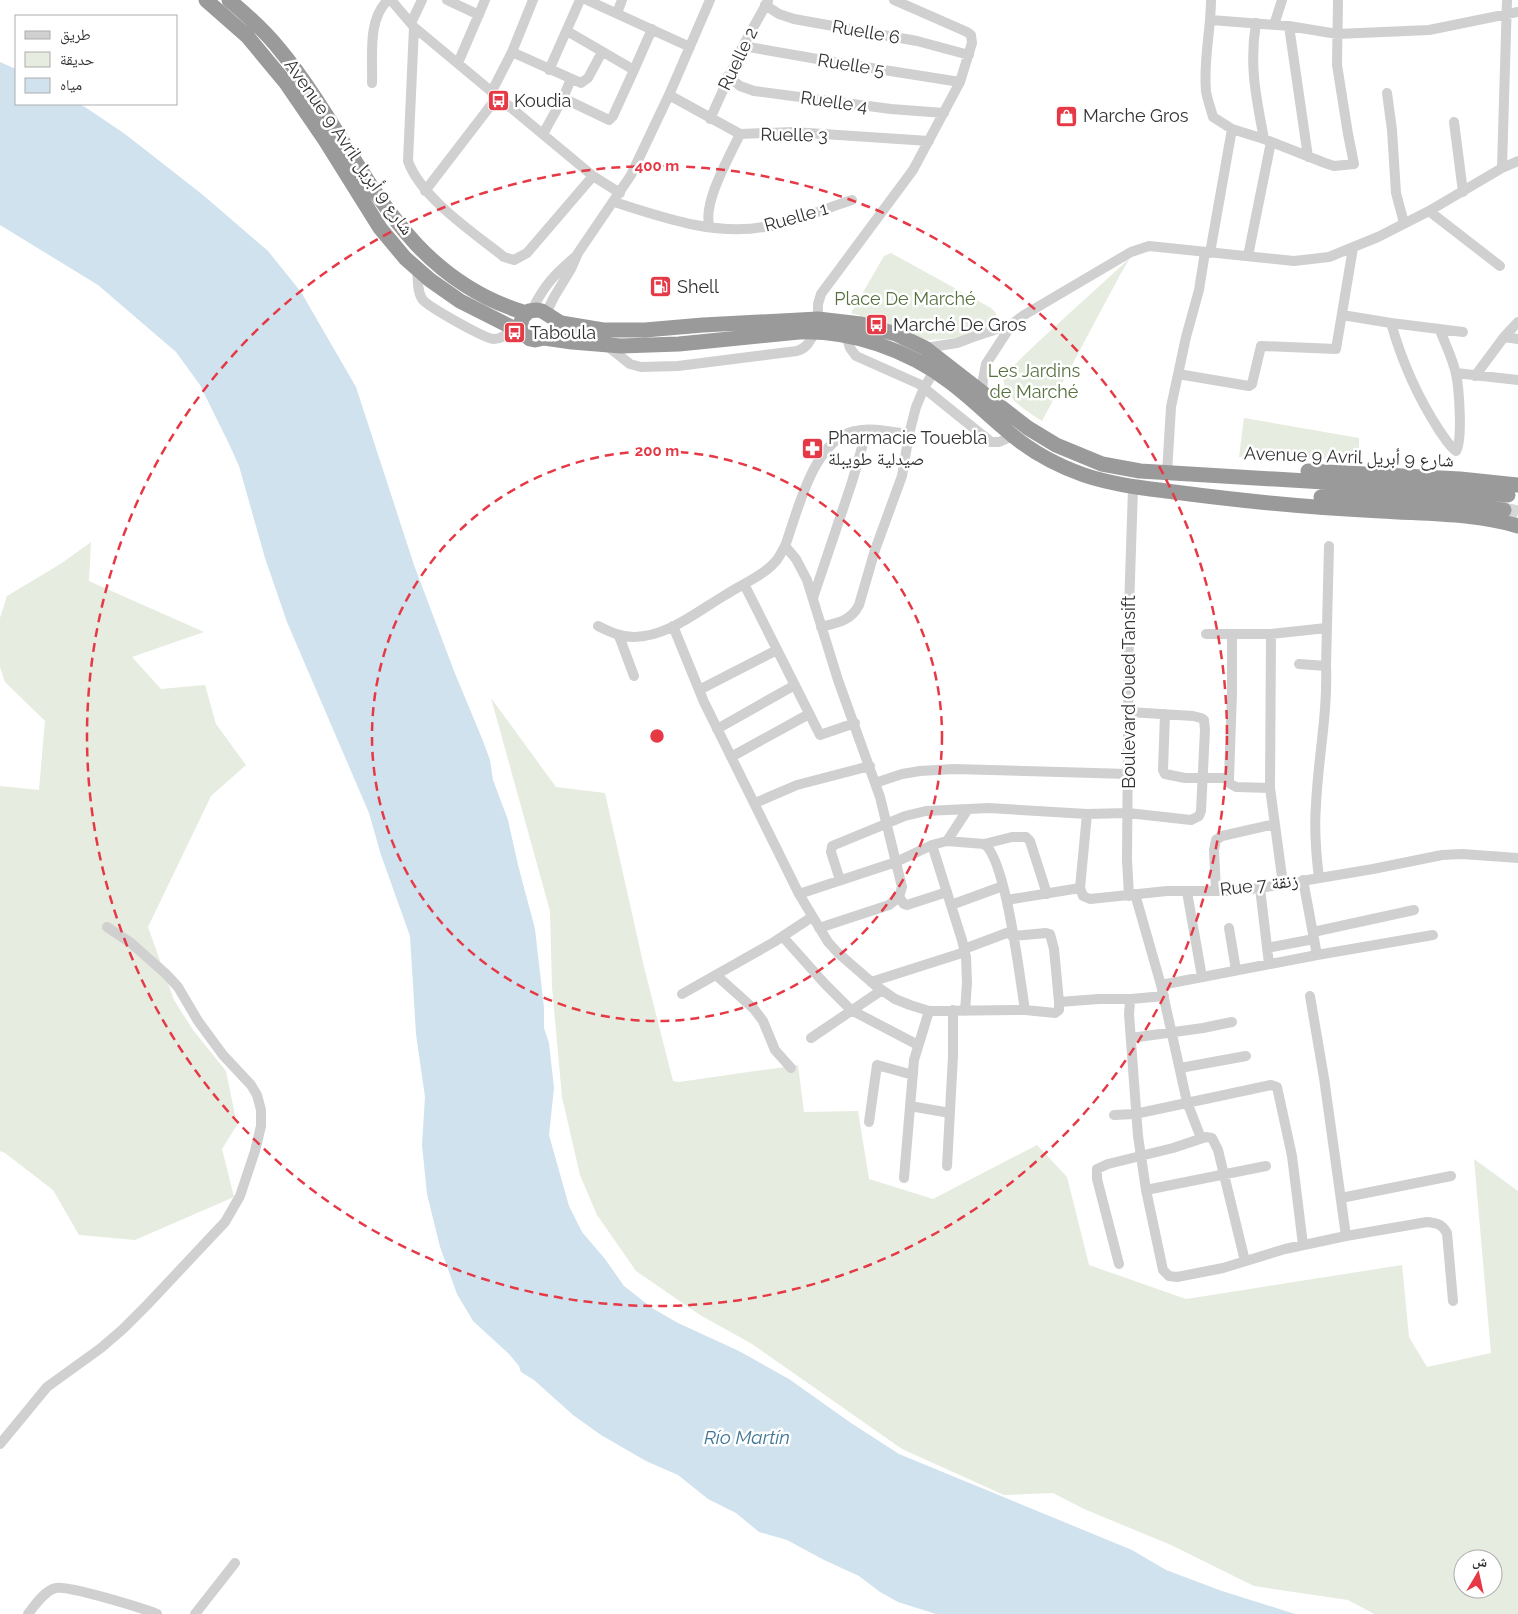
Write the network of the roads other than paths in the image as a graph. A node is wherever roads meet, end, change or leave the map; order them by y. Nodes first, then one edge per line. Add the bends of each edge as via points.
1 (206, 0) edge
2 (228, 0) edge
3 (389, 0) edge
4 (422, 0) edge
5 (447, 0) edge
6 (486, 0) edge
7 (534, 0) edge
8 (580, 0) edge
9 (588, 0) edge
10 (622, 0) edge
11 (710, 0) edge
12 (894, 0) edge
13 (1211, 0) edge
14 (1282, 0) edge
15 (1338, 0) edge
16 (1506, 0) edge
17 (766, 3) edge
18 (617, 13) junction
19 (1513, 13) edge
20 (479, 15) junction
21 (1211, 20) junction
22 (1256, 23) junction
23 (412, 25) junction
24 (1274, 25) junction
25 (1289, 26) junction
26 (652, 29) junction
27 (566, 31) junction
28 (1337, 34) junction
29 (743, 46) junction
30 (690, 47) junction
31 (512, 52) junction
32 (602, 52) junction
33 (969, 55) junction
34 (458, 63) junction
35 (549, 70) junction
36 (634, 70) junction
37 (728, 76) junction
38 (571, 79) junction
39 (960, 82) junction
40 (372, 83) dead end
41 (495, 93) junction
42 (1387, 93) dead end
43 (669, 96) junction
44 (563, 98) junction
45 (944, 113) junction
46 (710, 119) junction
47 (1454, 122) dead end
48 (1232, 129) junction
49 (542, 134) junction
50 (740, 134) junction
51 (1268, 140) junction
52 (929, 141) junction
53 (1308, 157) junction
54 (1518, 161) edge
55 (1502, 168) junction
56 (593, 176) junction
57 (425, 191) junction
58 (1464, 192) junction
59 (617, 198) junction
60 (852, 200) dead end
61 (1429, 211) junction
62 (1404, 223) junction
63 (710, 227) junction
64 (1353, 248) junction
65 (1208, 252) junction
66 (1248, 256) junction
67 (1500, 266) dead end
68 (418, 270) junction
69 (538, 313) junction
70 (1342, 315) junction
71 (1518, 322) edge
72 (1012, 324) junction
73 (1391, 324) junction
74 (816, 326) junction
75 (1440, 330) junction
76 (518, 331) junction
77 (1463, 332) dead end
78 (846, 336) junction
79 (1504, 337) junction
80 (544, 338) junction
81 (1518, 339) edge
82 (606, 345) junction
83 (919, 345) junction
84 (934, 371) junction
85 (1178, 374) junction
86 (1456, 374) junction
87 (1475, 376) junction
88 (1518, 380) edge
89 (924, 388) junction
90 (975, 395) junction
91 (867, 430) junction
92 (909, 434) junction
93 (1013, 436) junction
94 (1173, 473) junction
95 (1132, 488) junction
96 (1202, 496) junction
97 (1510, 497) edge
98 (1518, 526) edge
99 (785, 546) junction
100 (1329, 546) dead end
101 (744, 584) junction
102 (813, 598) junction
103 (598, 626) dead end
104 (673, 626) junction
105 (821, 627) junction
106 (1326, 628) junction
107 (1206, 634) dead end
108 (1232, 634) junction
109 (1271, 634) junction
110 (619, 636) junction
111 (777, 650) junction
112 (1299, 664) dead end
113 (1326, 666) junction
114 (634, 676) dead end
115 (795, 685) junction
116 (699, 690) junction
117 (1129, 712) junction
118 (809, 714) junction
119 (1165, 714) junction
120 (855, 723) junction
121 (717, 729) junction
122 (731, 756) junction
123 (870, 766) junction
124 (1128, 774) junction
125 (1229, 778) junction
126 (1202, 779) junction
127 (875, 783) junction
128 (1270, 788) junction
129 (754, 803) junction
130 (968, 809) junction
131 (1087, 814) junction
132 (1128, 814) junction
133 (887, 823) junction
134 (1275, 824) junction
135 (948, 841) junction
136 (984, 844) junction
137 (932, 845) junction
138 (1518, 858) edge
139 (896, 862) junction
140 (1319, 878) junction
141 (840, 880) junction
142 (1303, 880) junction
143 (1283, 884) junction
144 (1004, 886) junction
145 (1080, 888) junction
146 (1260, 888) junction
147 (1216, 891) junction
148 (947, 892) junction
149 (1187, 892) junction
150 (799, 894) junction
151 (1047, 894) junction
152 (1132, 895) junction
153 (899, 897) junction
154 (1007, 900) junction
155 (951, 905) junction
156 (1414, 910) dead end
157 (812, 917) junction
158 (106, 927) dead end
159 (819, 928) junction
160 (1229, 928) dead end
161 (1012, 933) junction
162 (1313, 935) junction
163 (1433, 935) dead end
164 (783, 937) junction
165 (1267, 948) junction
166 (965, 951) junction
167 (1317, 955) junction
168 (1269, 964) junction
169 (1236, 970) junction
170 (716, 975) junction
171 (1202, 977) junction
172 (871, 982) junction
173 (1161, 985) junction
174 (882, 990) junction
175 (682, 994) dead end
176 (1164, 996) junction
177 (1310, 996) dead end
178 (1131, 999) junction
179 (1059, 1002) junction
180 (851, 1010) junction
181 (953, 1010) junction
182 (1025, 1010) junction
183 (929, 1011) junction
184 (965, 1011) junction
185 (1232, 1022) dead end
186 (1172, 1033) junction
187 (812, 1038) dead end
188 (1131, 1038) junction
189 (918, 1045) junction
190 (1246, 1056) dead end
191 (791, 1068) dead end
192 (1180, 1068) junction
193 (913, 1075) junction
194 (1187, 1102) junction
195 (910, 1106) junction
196 (950, 1113) junction
197 (1135, 1114) junction
198 (1114, 1115) dead end
199 (870, 1122) dead end
200 (1201, 1138) junction
201 (1140, 1157) junction
202 (947, 1166) dead end
203 (1266, 1166) dead end
204 (1223, 1175) junction
205 (1451, 1176) dead end
206 (904, 1178) dead end
207 (1146, 1190) junction
208 (1341, 1198) junction
209 (1346, 1236) junction
210 (1303, 1245) junction
211 (1245, 1261) junction
212 (1119, 1264) dead end
213 (1453, 1301) dead end
214 (0, 1444) edge
215 (235, 1563) dead end
216 (28, 1614) edge
217 (157, 1614) edge
218 (195, 1614) edge

1 - 68 highway, Avenue 9 Avril شارع 9 أبريل via 247,36 286,83 380,228
2 - 69 highway, Avenue 9 Avril شارع 9 أبريل via 258,25 297,71 366,179 409,238 431,260 465,285 502,305
3 - 23 street, Ruelle 1
3 - 40 street via 379,10 374,26
4 - 23 street
5 - 20 street
6 - 20 street
7 - 31 street
8 - 27 street
9 - 18 street
10 - 18 street
11 - 30 street
12 - 33 street via 967,32 972,40
13 - 21 street
14 - 24 street
15 - 28 street
16 - 19 street
17 - 29 street, Ruelle 2
17 - 33 street, Ruelle 6 via 779,14 794,19 917,41
18 - 26 street
19 - 28 street via 1446,28
19 - 55 street
20 - 34 street
21 - 22 street
21 - 48 street via 1206,92 1214,117
22 - 24 street
22 - 51 street via 1252,47 1256,97
23 - 34 street, Ruelle 1
23 - 57 street via 408,162
24 - 25 street
25 - 28 street
25 - 53 street
26 - 30 street
26 - 36 street
27 - 32 street
27 - 35 street
28 - 53 street via 1340,91 1354,164 1334,166
29 - 37 street, Ruelle 2
29 - 39 street, Ruelle 5
30 - 43 street
31 - 35 street
31 - 41 street
32 - 36 street
32 - 38 street via 586,81 581,83
33 - 39 street
34 - 41 street, Ruelle 1
35 - 38 street
36 - 44 street via 609,120
37 - 45 street, Ruelle 4 via 740,86 754,91
37 - 46 street, Ruelle 2
38 - 44 street
39 - 45 street
41 - 49 street, Ruelle 1
41 - 57 street
42 - 62 street via 1396,193
43 - 46 street, Ruelle 3
43 - 59 street
44 - 49 street
45 - 52 street
46 - 50 street, Ruelle 3
47 - 58 street
48 - 51 street
48 - 65 street
49 - 56 street, Ruelle 1
50 - 52 street, Ruelle 3 via 793,132
50 - 63 street via 713,192
51 - 53 street
51 - 66 street
52 - 74 street via 893,199 821,294
54 - 55 street
55 - 58 street
56 - 57 street via 527,253 514,260 504,257
56 - 59 street, Ruelle 1
58 - 61 street
59 - 63 street, Ruelle 1 via 661,217
59 - 69 street via 578,253 554,296
60 - 63 street, Ruelle 1 via 764,228
61 - 62 street
61 - 67 street
62 - 64 street
64 - 66 street via 1329,258 1305,261
64 - 70 street
65 - 66 street
65 - 72 street via 1149,246 1131,252
65 - 85 street
68 - 76 highway, Avenue 9 Avril شارع 9 أبريل via 460,301
68 - 76 street via 420,295 427,304 491,339
69 - 74 highway, Avenue 9 Avril شارع 9 أبريل via 574,326 622,331
69 - 76 highway via 521,322
69 - 80 highway via 551,328
70 - 73 street
70 - 85 street via 1336,349 1261,346 1251,385
71 - 79 street
72 - 83 street via 957,343
72 - 90 street via 986,364
73 - 75 street
73 - 86 street via 1400,354 1427,411 1456,451 1460,416
74 - 78 highway, Avenue 9 Avril شارع 9 أبريل
74 - 82 highway, Avenue 9 Avril شارع 9 أبريل via 679,344
74 - 82 street via 808,344 796,351 678,366 635,366
74 - 83 highway, Avenue 9 Avril شارع 9 أبريل via 861,324 896,334
75 - 77 street
75 - 86 street
76 - 80 highway, Avenue 9 Avril شارع 9 أبريل via 530,339
78 - 84 highway, Avenue 9 Avril شارع 9 أبريل via 901,353
78 - 89 street via 856,356
79 - 81 street
79 - 87 street
80 - 82 highway, Avenue 9 Avril شارع 9 أبريل
83 - 90 highway, Avenue 9 Avril شارع 9 أبريل
84 - 89 street
84 - 90 highway, Avenue 9 Avril شارع 9 أبريل
85 - 94 street via 1171,407
86 - 87 street
87 - 88 street
89 - 92 street
89 - 93 street via 991,442
90 - 93 highway, Avenue 9 Avril شارع 9 أبريل
90 - 94 highway, Avenue 9 Avril شارع 9 أبريل via 1056,445 1102,464
91 - 92 street
91 - 99 street via 838,437 821,456
91 - 102 street
92 - 105 street via 902,476 855,613 843,621
93 - 95 highway, Avenue 9 Avril شارع 9 أبريل via 1059,465
94 - 97 highway, Avenue 9 Avril شارع 9 أبريل via 1294,471 1460,479
95 - 96 highway, Avenue 9 Avril شارع 9 أبريل
95 - 117 street, Boulevard Oued Tansift
96 - 97 highway, Avenue 9 Avril شارع 9 أبريل via 1426,501
96 - 98 highway, Avenue 9 Avril شارع 9 أبريل via 1449,515
99 - 101 street via 775,562
99 - 102 street via 802,569
100 - 106 street
101 - 104 street
101 - 111 street
102 - 105 street
103 - 110 street
104 - 110 street via 654,634
104 - 116 street
105 - 120 street
106 - 109 street
106 - 113 street
107 - 108 street
108 - 109 street
108 - 125 street
109 - 128 street
110 - 114 street
111 - 115 street
111 - 116 street
112 - 113 street
113 - 140 street via 1326,704 1316,806
115 - 118 street
115 - 121 street
116 - 121 street
117 - 119 street
117 - 124 street, Boulevard Oued Tansift
118 - 120 street via 820,735
118 - 122 street
119 - 126 street via 1165,774
119 - 126 street via 1204,720
120 - 123 street
121 - 122 street
122 - 129 street
123 - 127 street
123 - 129 street via 810,781
124 - 127 street via 954,769 902,774
124 - 132 street, Boulevard Oued Tansift
125 - 126 street
125 - 128 street via 1229,783 1236,787
126 - 132 street via 1201,811 1196,819
127 - 133 street
128 - 134 street
129 - 150 street
130 - 131 street
130 - 133 street via 914,813
130 - 135 street
131 - 132 street
131 - 145 street
132 - 152 street, Boulevard Oued Tansift via 1127,860
133 - 139 street
133 - 141 street via 832,846
134 - 143 street
134 - 147 street via 1216,840
135 - 136 street
135 - 137 street
136 - 144 street via 994,856
136 - 151 street via 1026,837
137 - 139 street
137 - 148 street
138 - 140 street, Rue 7 زنقة via 1442,855
139 - 141 street
139 - 153 street via 902,887
140 - 142 street, Rue 7 زنقة
141 - 150 street
142 - 143 street, Rue 7 زنقة
142 - 162 street
143 - 146 street, Rue 7 زنقة
144 - 154 street
144 - 155 street
145 - 151 street
145 - 152 street, Rue 7 زنقة via 1082,896 1090,899
146 - 147 street, Rue 7 زنقة
146 - 165 street
147 - 149 street, Rue 7 زنقة
148 - 153 street via 907,905
148 - 155 street
149 - 152 street, Rue 7 زنقة
149 - 171 street
150 - 157 street
151 - 154 street
152 - 173 street, Boulevard Oued Tansift
153 - 159 street via 889,905
154 - 161 street
155 - 166 street
156 - 162 street
157 - 159 street
157 - 164 street
158 - 214 street via 131,943 178,988 223,1055 251,1085 261,1110 261,1126 240,1196 224,1222 123,1329 47,1387
159 - 172 street via 838,953
160 - 169 street
161 - 166 street
161 - 179 street via 1050,934
161 - 182 street
162 - 165 street
162 - 167 street
163 - 167 street
164 - 170 street
164 - 180 street
165 - 168 street
166 - 172 street
166 - 184 street
167 - 168 street
168 - 169 street
169 - 171 street
170 - 175 street
170 - 191 street via 754,1009 763,1021 775,1050
171 - 173 street
172 - 174 street
173 - 176 street, Boulevard Oued Tansift
174 - 180 street
174 - 183 street
176 - 178 street
176 - 186 street, Boulevard Oued Tansift
177 - 208 street
178 - 179 street
178 - 188 street
179 - 182 street via 1056,1013
180 - 187 street
180 - 189 street
181 - 183 street
181 - 184 street
181 - 196 street
182 - 184 street
183 - 189 street
185 - 186 street
186 - 188 street
186 - 192 street, Boulevard Oued Tansift
188 - 197 street
189 - 193 street
190 - 192 street
192 - 194 street, Boulevard Oued Tansift
193 - 195 street
193 - 199 street via 877,1065
194 - 197 street
194 - 200 street, Boulevard Oued Tansift
194 - 210 street via 1271,1085 1277,1087 1293,1163
195 - 196 street
195 - 206 street
196 - 202 street
197 - 198 street
197 - 201 street
200 - 201 street
200 - 204 street via 1209,1137 1215,1142
201 - 207 street
201 - 212 street via 1101,1166 1096,1172
203 - 204 street
204 - 207 street
204 - 211 street
205 - 208 street
207 - 211 street via 1165,1274 1178,1277
208 - 209 street
209 - 210 street
209 - 213 street via 1437,1222 1447,1233
210 - 211 street
215 - 218 street
216 - 217 street via 48,1592 60,1587

